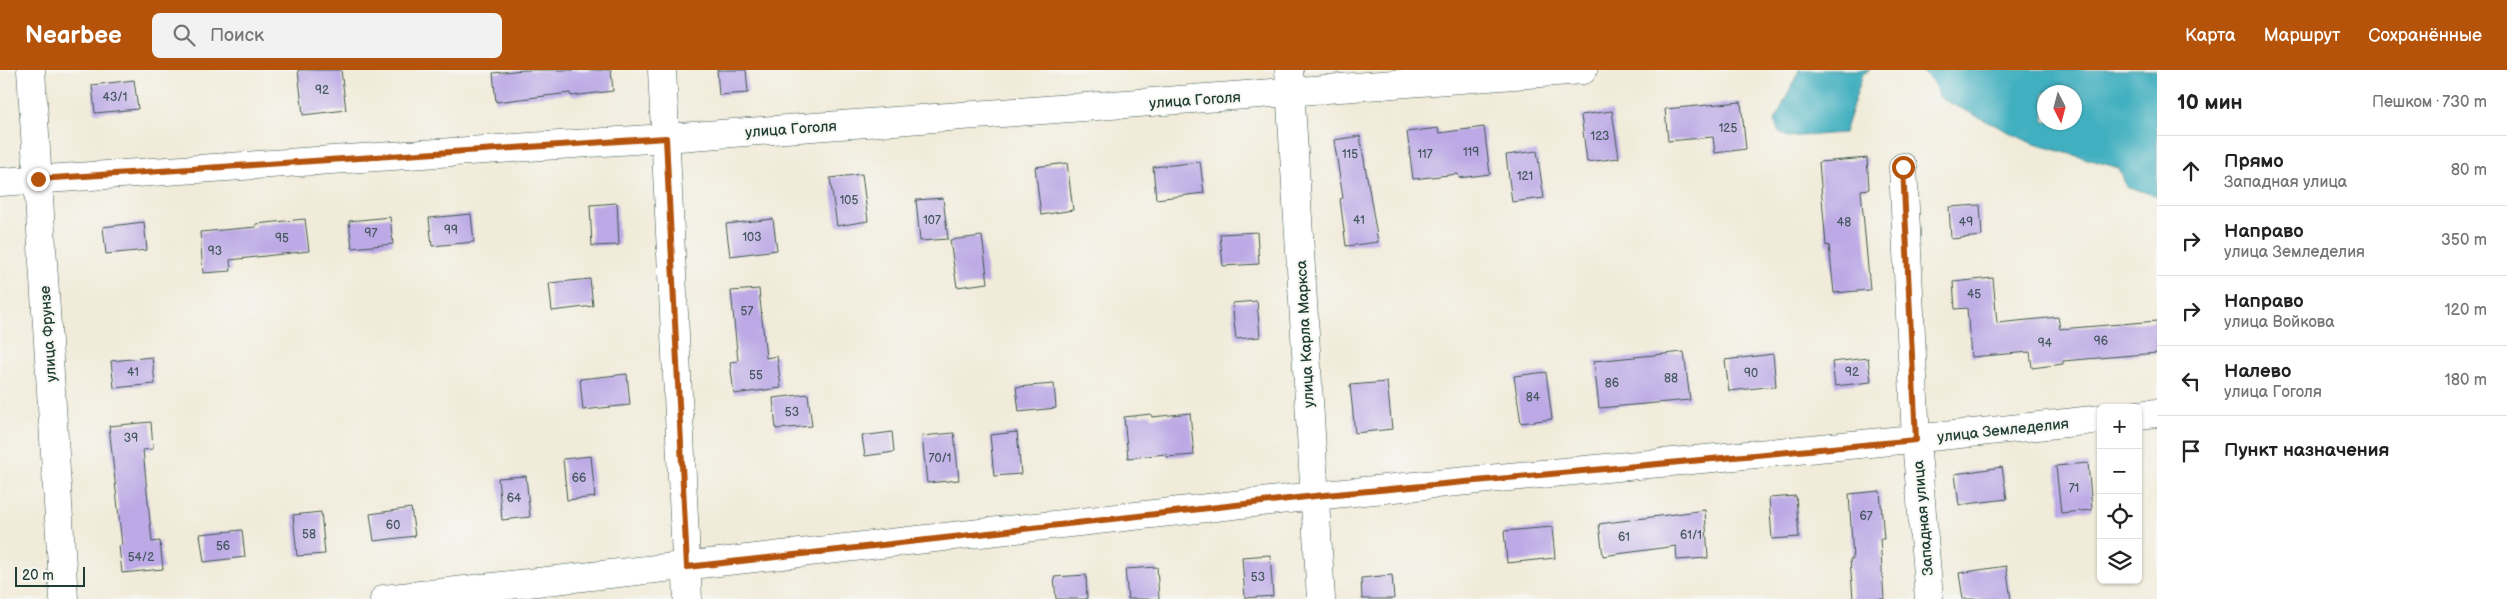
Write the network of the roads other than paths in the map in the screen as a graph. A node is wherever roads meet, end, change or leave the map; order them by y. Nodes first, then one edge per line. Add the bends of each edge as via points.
1 (31, 70) edge
2 (662, 70) edge
3 (1582, 70) edge
4 (1290, 82) edge
5 (666, 138) junction
6 (1903, 167) dead end
7 (38, 179) junction
8 (0, 182) edge
9 (2157, 413) edge
10 (2142, 415) edge
11 (2097, 419) edge
12 (1916, 440) junction
13 (1315, 496) junction
14 (687, 567) junction
15 (64, 599) edge
16 (384, 599) edge
17 (688, 599) edge
18 (1321, 599) edge
19 (1929, 599) edge

1 - 7 street, улица Фрунзе
2 - 5 street
3 - 4 street, улица Гоголя
4 - 5 street, улица Гоголя
4 - 13 street, улица Карла Маркса
5 - 7 street, улица Гоголя
5 - 14 street
6 - 12 street, Западная улица
7 - 8 street, улица Гоголя
7 - 15 street, улица Фрунзе
9 - 10 street
11 - 12 street, улица Земледелия
12 - 13 street, улица Земледелия
12 - 19 street, Западная улица
13 - 14 street, улица Земледелия
13 - 18 street, улица Карла Маркса
14 - 16 street, улица Земледелия
14 - 17 street

